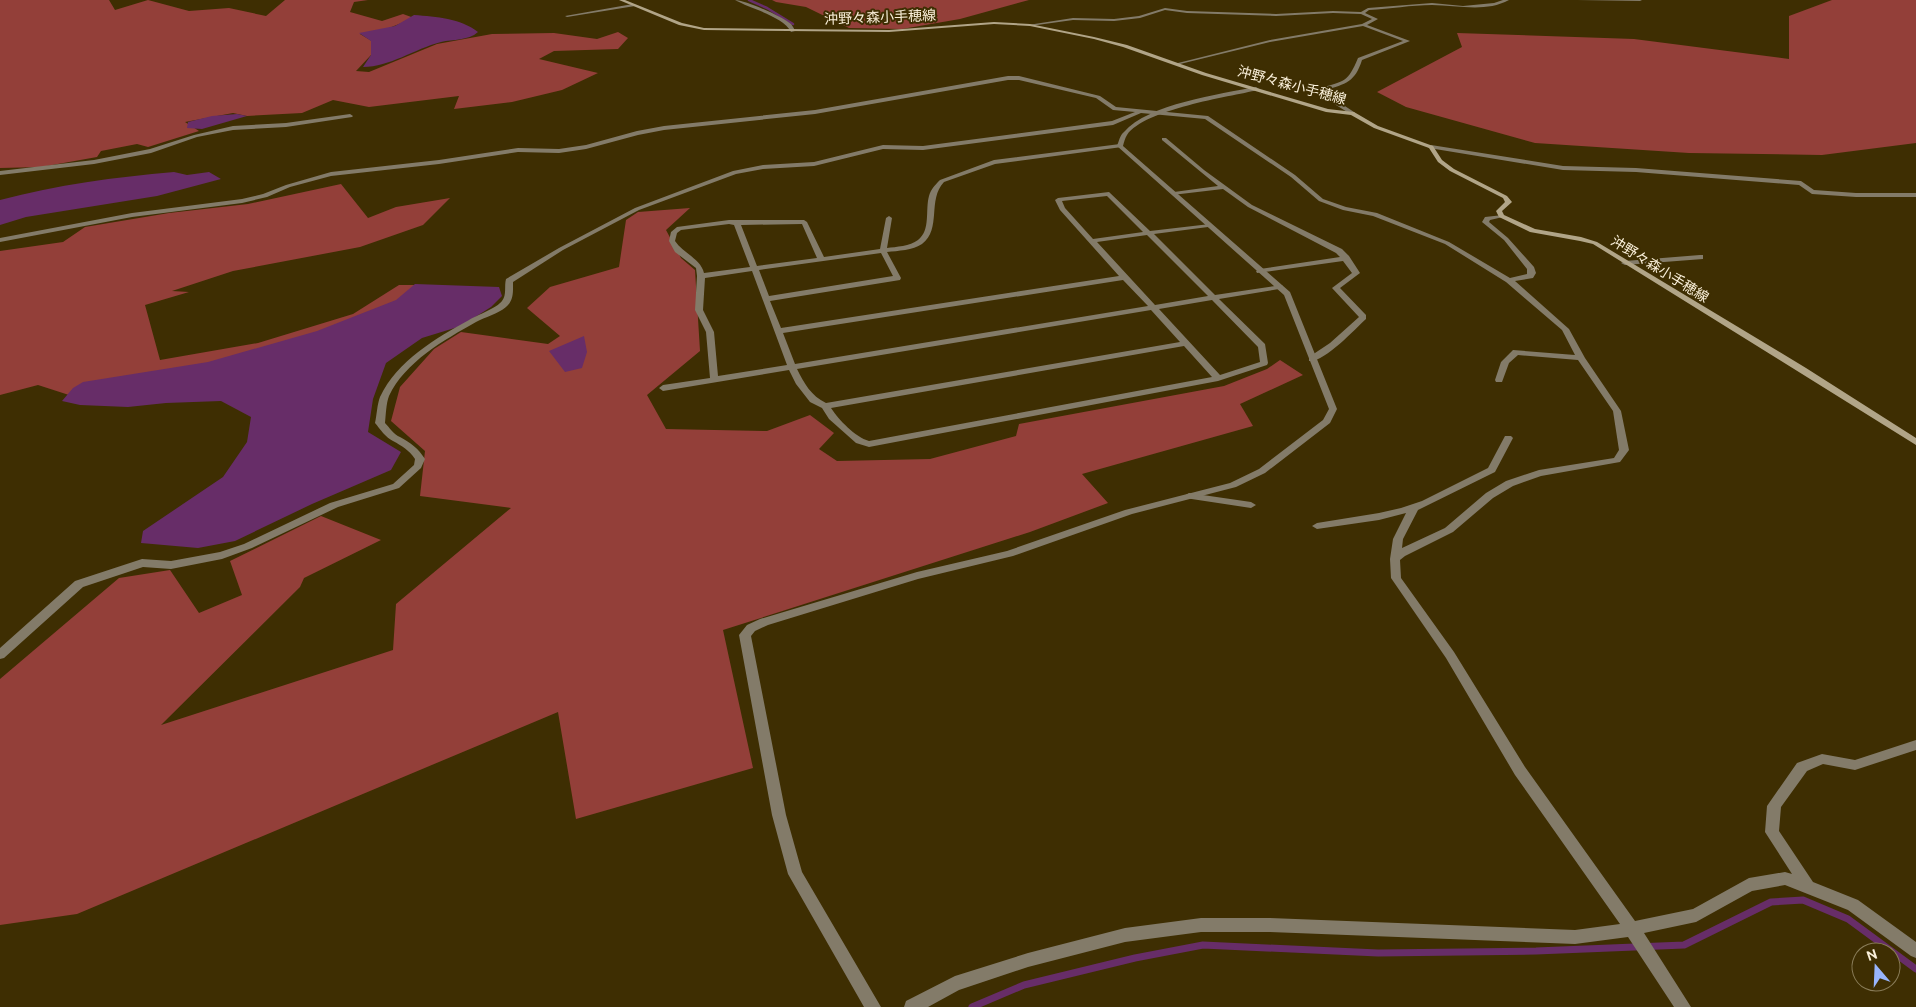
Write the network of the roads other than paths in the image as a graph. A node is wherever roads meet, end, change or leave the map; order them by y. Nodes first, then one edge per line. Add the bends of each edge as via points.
1 (621, 0) edge
2 (737, 0) edge
3 (1507, 0) edge
4 (1579, 0) edge
5 (1640, 0) edge
6 (1441, 2) edge
7 (633, 5) junction
8 (1362, 13) junction
9 (567, 16) dead end
10 (1030, 25) junction
11 (1363, 25) junction
12 (793, 31) junction
13 (1176, 64) junction
14 (1256, 89) junction
15 (1141, 112) junction
16 (1160, 113) junction
17 (1352, 113) junction
18 (350, 116) dead end
19 (1164, 139) dead end
20 (1120, 146) junction
21 (1432, 147) junction
22 (0, 173) edge
23 (1223, 187) junction
24 (1174, 194) junction
25 (1916, 197) edge
26 (1501, 216) junction
27 (889, 218) dead end
28 (737, 223) junction
29 (1208, 225) junction
30 (1149, 233) junction
31 (0, 240) edge
32 (1091, 241) junction
33 (883, 251) junction
34 (1700, 257) dead end
35 (1346, 258) junction
36 (822, 260) junction
37 (1626, 263) junction
38 (754, 269) junction
39 (1260, 271) junction
40 (701, 276) junction
41 (1125, 278) junction
42 (1509, 280) junction
43 (1279, 287) junction
44 (1215, 297) junction
45 (766, 299) junction
46 (1153, 307) junction
47 (778, 331) junction
48 (1186, 343) junction
49 (1581, 358) junction
50 (1312, 359) junction
51 (792, 367) junction
52 (1218, 378) junction
53 (714, 380) junction
54 (1498, 380) dead end
55 (662, 388) dead end
56 (825, 406) junction
57 (1508, 438) dead end
58 (1916, 442) edge
59 (1189, 496) junction
60 (1251, 505) dead end
61 (1414, 508) junction
62 (1317, 526) dead end
63 (1395, 559) junction
64 (0, 655) edge
65 (1916, 745) edge
66 (1807, 885) junction
67 (1632, 929) junction
68 (1916, 950) edge
69 (873, 1007) edge
70 (912, 1007) edge
71 (1683, 1007) edge

1 - 7 main road, 沖野々森小手穂線
2 - 12 street via 790,25
3 - 6 street via 1463,7
4 - 5 street
6 - 8 street via 1368,9
7 - 9 street
7 - 12 main road, 沖野々森小手穂線 via 681,24 704,29
8 - 10 street via 1276,15 1187,12 1165,8 1140,17 1074,19
8 - 11 street via 1376,19
10 - 12 main road, 沖野々森小手穂線 via 994,22 911,30
10 - 13 main road, 沖野々森小手穂線 via 1109,41
11 - 13 street via 1270,41
11 - 17 street via 1408,41 1367,55 1360,60 1355,76 1322,89 1327,99
13 - 14 main road, 沖野々森小手穂線
14 - 16 street via 1184,103
14 - 17 main road, 沖野々森小手穂線 via 1328,111
15 - 16 street
15 - 31 street via 1112,108 1098,97 1056,86 1008,78 822,110 653,130 586,148 518,150 331,174 242,201 132,215
15 - 64 street via 1113,123 923,148 884,147 814,164 748,169 637,209 509,281 510,298 504,305 433,345 413,360 391,385 384,397 380,423 420,459 418,466 396,486 334,505 222,555 171,565 142,564 79,584
16 - 20 street via 1138,122 1123,137
16 - 42 street via 1206,117 1293,176 1321,200 1345,209 1374,214 1447,243
17 - 21 main road, 沖野々森小手穂線 via 1376,127
18 - 22 street via 233,128 151,151 94,162
19 - 23 street
20 - 24 street
20 - 33 street via 994,162 942,181 932,192 930,230 926,237 917,244
21 - 25 street via 1563,168 1636,170 1801,183 1812,192
21 - 26 main road via 1440,161 1452,170 1505,196 1508,202 1499,211
23 - 24 street
23 - 35 street via 1250,206 1339,251
24 - 29 street
26 - 37 main road, 沖野々森小手穂線 via 1538,233 1585,239
26 - 42 street via 1487,218 1485,222 1506,239 1532,273
27 - 33 street
28 - 36 street via 804,222
28 - 38 street
28 - 40 street via 679,228 674,232 672,241 699,267
29 - 30 street
29 - 39 street
30 - 32 street
30 - 32 street via 1109,194 1058,200 1062,209
30 - 44 street
32 - 41 street
33 - 36 street
33 - 45 street via 897,278
34 - 37 street
35 - 39 street
35 - 50 street via 1356,273 1336,288 1363,317 1333,346
36 - 38 street
37 - 58 main road, 沖野々森小手穂線
38 - 40 street
38 - 45 street
39 - 43 street
40 - 53 street via 699,310 710,332
41 - 46 street
41 - 47 street
42 - 49 street via 1564,329
43 - 44 street
43 - 50 street via 1287,294
44 - 46 street
44 - 52 street via 1262,346 1264,363
45 - 47 street
46 - 48 street
46 - 51 street
47 - 51 street
48 - 52 street
48 - 56 street
49 - 54 street via 1516,352 1505,362
49 - 63 street via 1617,410 1624,450 1617,460 1527,476 1496,491 1447,532 1405,549
50 - 59 street via 1333,410 1327,421 1262,471 1234,485
51 - 53 street
51 - 56 street via 813,400
52 - 56 street via 869,444 858,441
53 - 55 street
57 - 61 street via 1492,470 1466,481 1451,493
59 - 60 street
59 - 69 street via 1129,512 1008,554 917,576 764,622 745,635 779,815 795,874
61 - 62 street
61 - 63 street via 1398,539
63 - 67 street via 1396,578 1450,655 1520,771
65 - 66 street via 1855,766 1822,759 1802,767 1774,806 1772,832
66 - 67 street via 1785,878 1749,885 1696,915
66 - 68 street via 1854,905
67 - 70 street via 1575,936 1201,925 1126,935 1028,960 954,984
67 - 71 street

